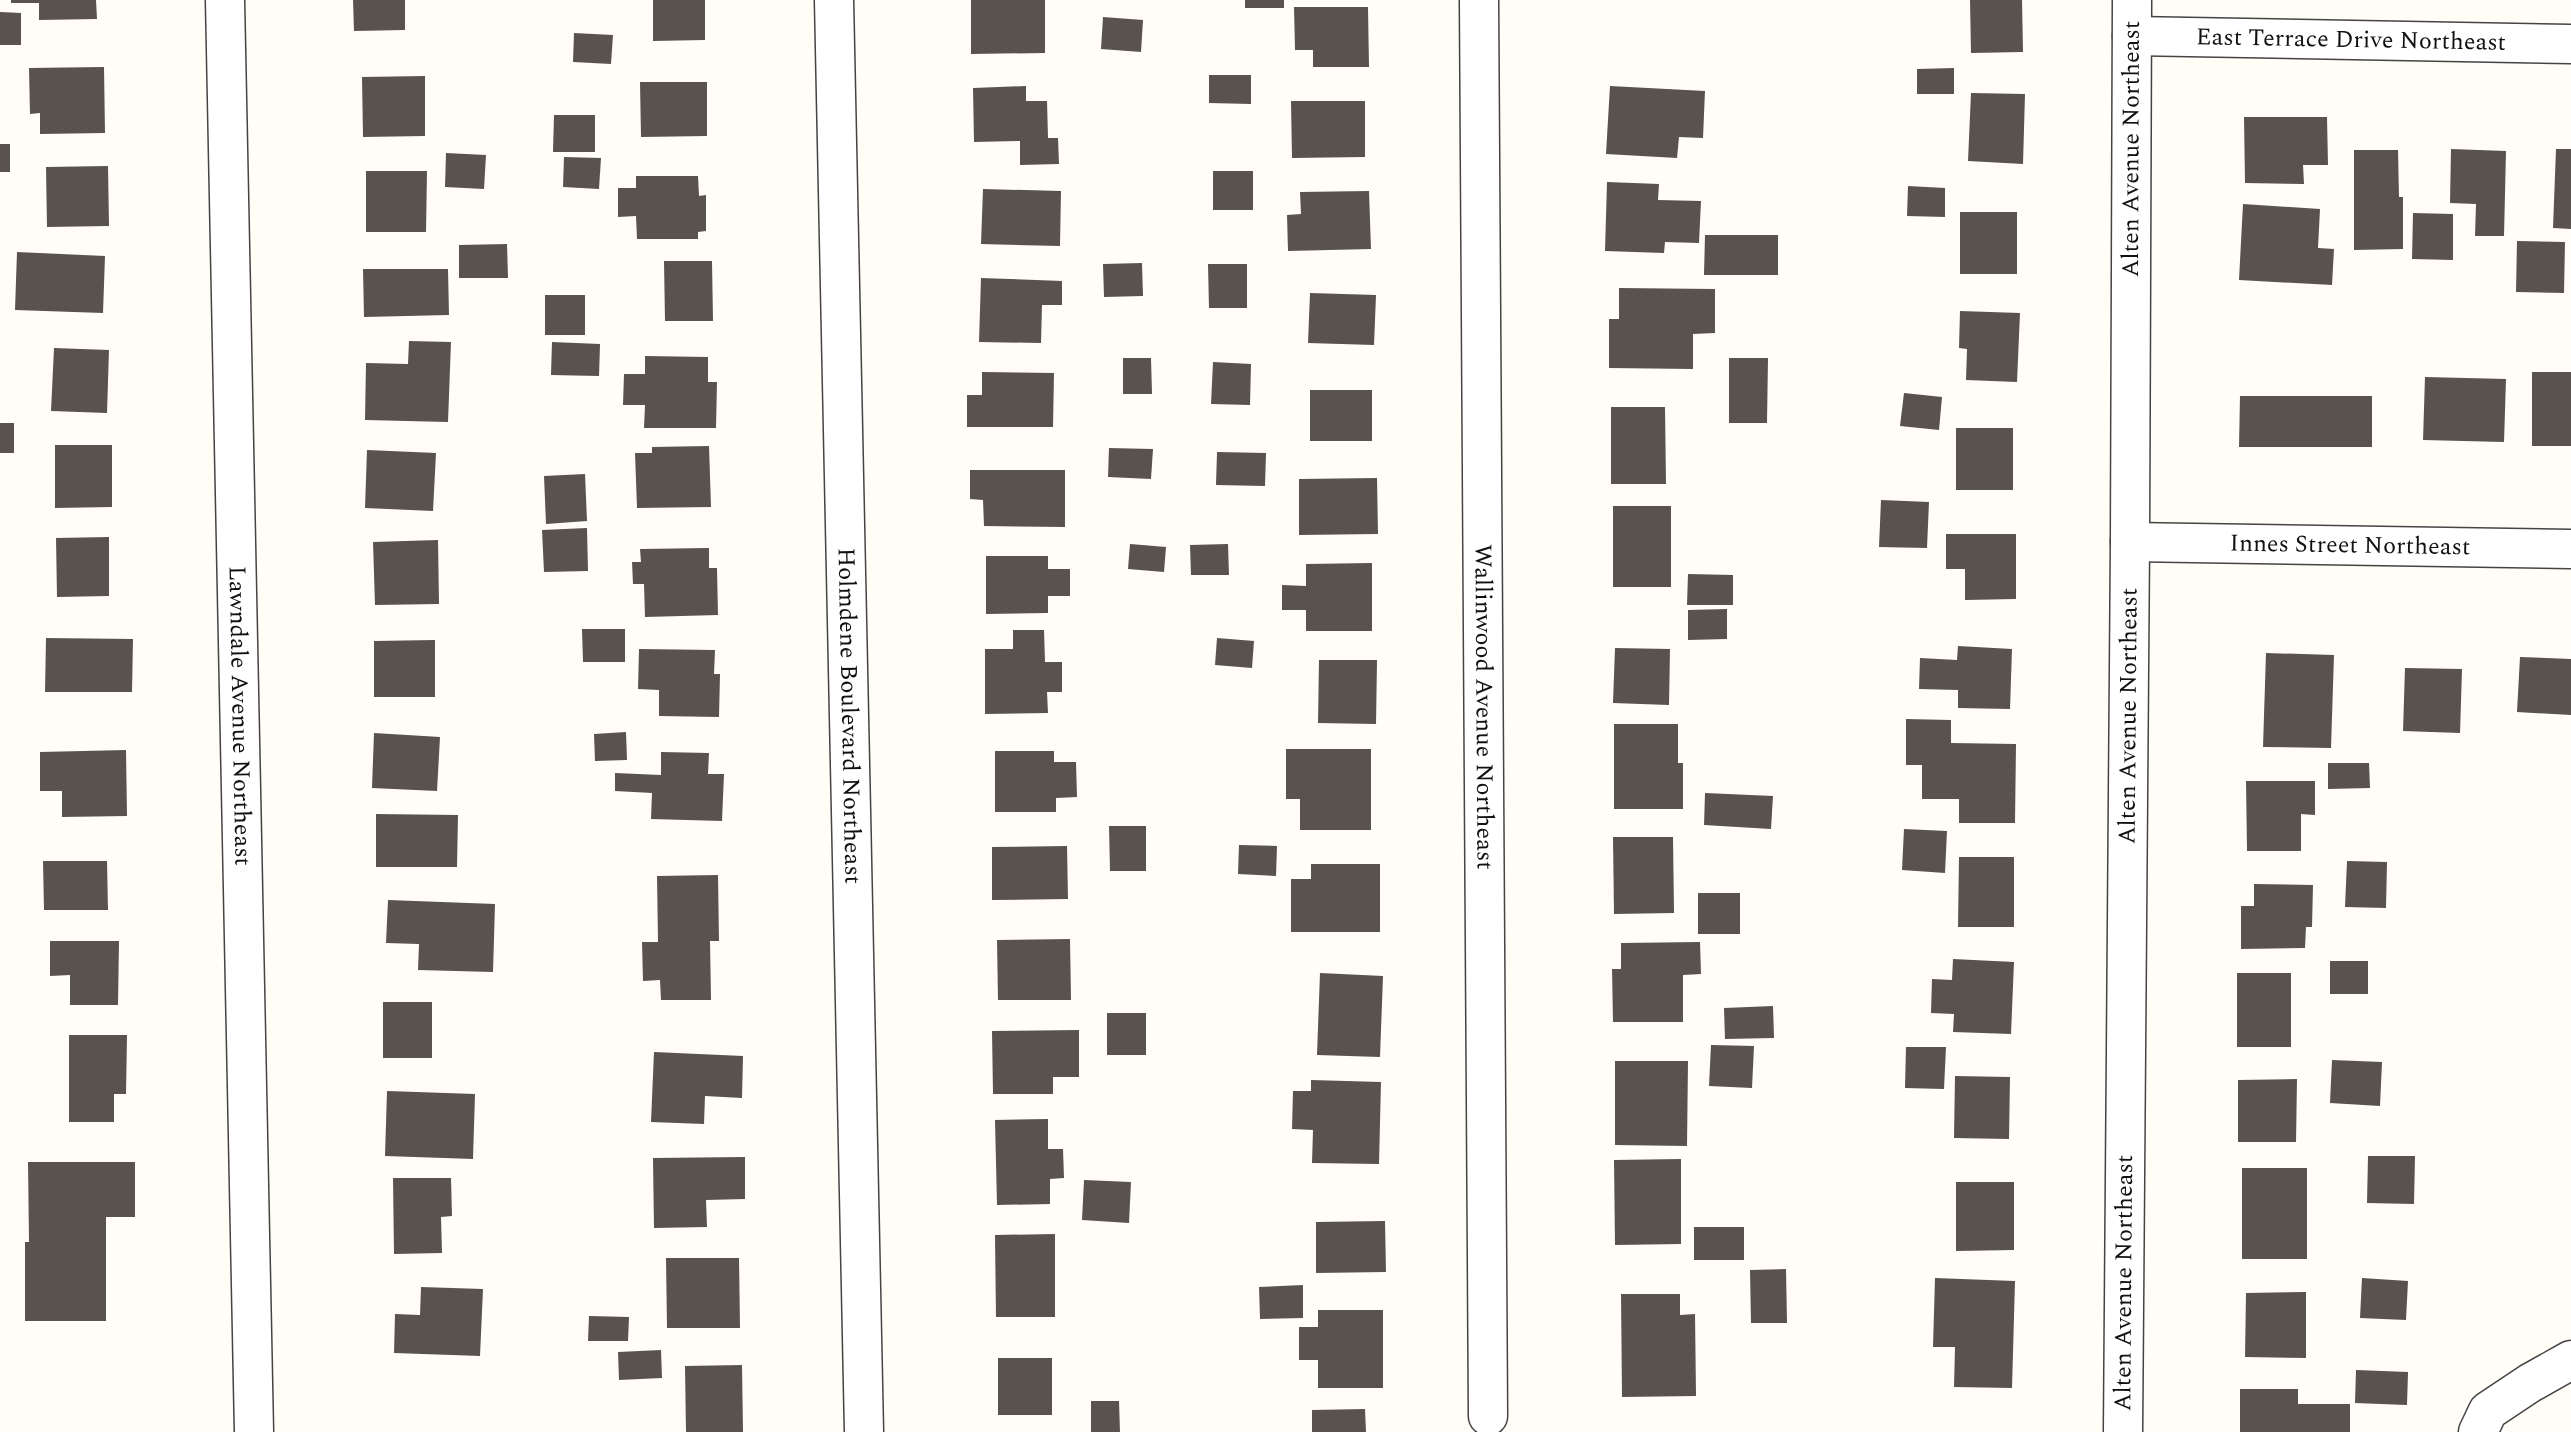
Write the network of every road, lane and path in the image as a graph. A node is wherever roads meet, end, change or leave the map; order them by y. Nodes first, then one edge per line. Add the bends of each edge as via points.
1 (225, 0) edge
2 (834, 0) edge
3 (1479, 0) edge
4 (2132, 18) edge
5 (2571, 44) edge
6 (2130, 542) junction
7 (2571, 549) edge
8 (2571, 1360) edge
9 (1488, 1416) dead end
10 (254, 1432) edge
11 (864, 1432) edge
12 (2123, 1432) edge
13 (2478, 1432) edge

1 - 10 street, Lawndale Avenue Northeast
2 - 11 street, Holmdene Boulevard Northeast
3 - 9 street, Wallinwood Avenue Northeast
4 - 5 street, East Terrace Drive Northeast
4 - 6 street, Alten Avenue Northeast
6 - 7 street, Innes Street Northeast
6 - 12 street, Alten Avenue Northeast
8 - 13 street via 2488,1411

